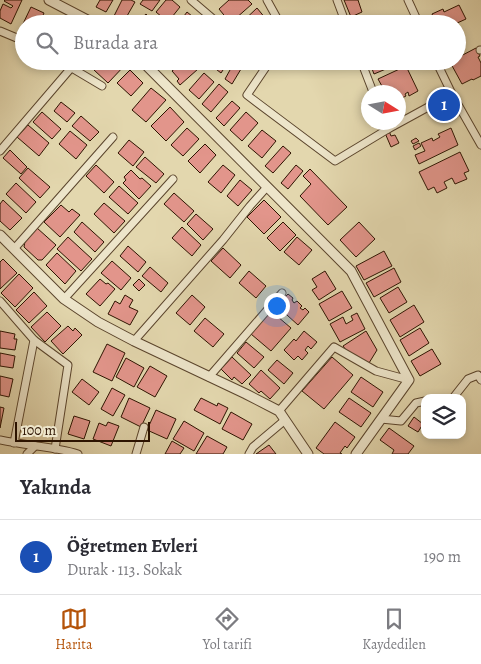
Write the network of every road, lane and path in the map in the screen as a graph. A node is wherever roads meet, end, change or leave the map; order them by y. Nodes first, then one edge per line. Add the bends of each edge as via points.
1 (49, 0) edge
2 (191, 0) edge
3 (267, 0) edge
4 (337, 0) edge
5 (408, 0) edge
6 (78, 15) edge
7 (208, 15) edge
8 (275, 15) edge
9 (343, 15) edge
10 (415, 15) edge
11 (0, 31) edge
12 (15, 37) edge
13 (69, 70) edge
14 (74, 70) edge
15 (151, 70) edge
16 (264, 70) edge
17 (365, 70) edge
18 (440, 70) edge
19 (371, 85) edge
20 (102, 86) dead end
21 (452, 94) junction
22 (406, 116) edge
23 (380, 130) edge
24 (113, 137) dead end
25 (481, 145) edge
26 (0, 151) edge
27 (173, 180) dead end
28 (267, 187) junction
29 (0, 235) edge
30 (14, 249) junction
31 (282, 293) dead end
32 (64, 298) junction
33 (0, 300) edge
34 (34, 340) junction
35 (134, 340) junction
36 (209, 377) junction
37 (409, 380) junction
38 (481, 380) edge
39 (457, 394) edge
40 (421, 402) edge
41 (279, 411) junction
42 (381, 419) junction
43 (285, 420) junction
44 (144, 427) dead end
45 (0, 440) edge
46 (14, 443) junction
47 (35, 446) junction
48 (55, 449) junction
49 (74, 453) edge
50 (27, 454) edge
51 (136, 454) edge
52 (249, 454) edge
53 (308, 454) edge
54 (356, 454) edge

1 - 6 street
2 - 7 street
3 - 8 street
4 - 9 street
5 - 10 street
11 - 12 street
13 - 26 street
14 - 20 street
15 - 28 street
16 - 23 street via 247,95 335,161
17 - 19 street
18 - 21 street
21 - 22 street
21 - 25 street
24 - 30 street
27 - 32 street
28 - 35 street
28 - 37 street via 351,272
29 - 30 street
30 - 32 street
31 - 36 street
32 - 35 street via 98,322
33 - 34 street
34 - 46 street
34 - 48 street via 68,365
35 - 36 street
36 - 41 street
37 - 41 street via 376,371 334,347
37 - 42 street
38 - 39 street via 478,375 468,378
40 - 42 street via 416,403 400,421
41 - 43 street
42 - 54 street
43 - 52 street via 253,446
43 - 53 street
44 - 51 street
45 - 46 street
46 - 47 street
47 - 48 street
47 - 50 street
48 - 49 street

